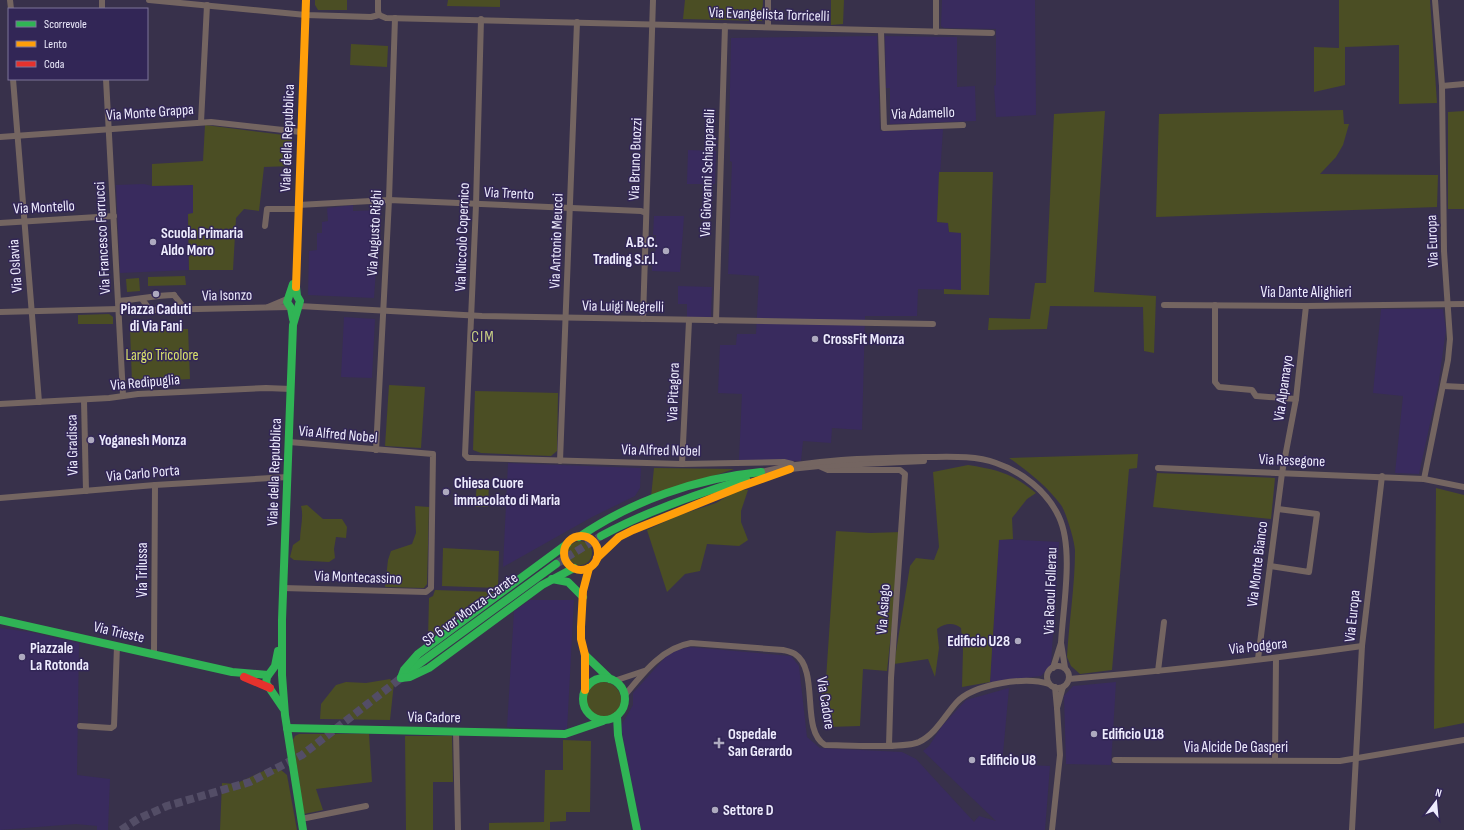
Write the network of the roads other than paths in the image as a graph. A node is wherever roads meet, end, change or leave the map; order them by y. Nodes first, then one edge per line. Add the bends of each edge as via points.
1 (149, 0) edge
2 (306, 0) edge
3 (378, 0) edge
4 (653, 0) edge
5 (768, 0) edge
6 (936, 0) edge
7 (1435, 0) edge
8 (207, 5) junction
9 (379, 14) junction
10 (306, 15) junction
11 (395, 18) junction
12 (481, 19) junction
13 (577, 22) junction
14 (651, 24) junction
15 (725, 26) junction
16 (768, 27) junction
17 (881, 30) junction
18 (936, 32) junction
19 (992, 34) dead end
20 (13, 80) edge
21 (106, 80) edge
22 (1464, 84) edge
23 (1442, 86) junction
24 (201, 122) junction
25 (963, 124) dead end
26 (109, 128) junction
27 (301, 132) junction
28 (18, 136) junction
29 (0, 137) edge
30 (389, 200) junction
31 (476, 204) junction
32 (298, 207) junction
33 (570, 209) junction
34 (646, 213) junction
35 (114, 216) junction
36 (25, 221) junction
37 (0, 223) edge
38 (265, 226) dead end
39 (153, 295) junction
40 (174, 295) junction
41 (142, 299) junction
42 (118, 301) junction
43 (294, 302) junction
44 (1448, 304) junction
45 (1464, 304) edge
46 (1164, 305) dead end
47 (1215, 305) junction
48 (1306, 306) junction
49 (190, 308) junction
50 (119, 309) junction
51 (174, 309) junction
52 (150, 310) junction
53 (383, 310) junction
54 (32, 311) junction
55 (0, 312) edge
56 (472, 316) junction
57 (567, 318) junction
58 (643, 319) junction
59 (689, 321) junction
60 (716, 321) junction
61 (933, 324) dead end
62 (1443, 386) junction
63 (1464, 387) edge
64 (291, 389) junction
65 (123, 395) junction
66 (1296, 399) junction
67 (84, 400) junction
68 (39, 402) junction
69 (0, 404) edge
70 (289, 442) junction
71 (376, 450) junction
72 (465, 455) joint
73 (560, 461) junction
74 (857, 462) junction
75 (682, 464) junction
76 (819, 466) junction
77 (791, 467) junction
78 (1158, 468) dead end
79 (761, 472) junction
80 (1282, 472) junction
81 (905, 474) joint
82 (288, 476) junction
83 (1382, 476) junction
84 (1424, 479) junction
85 (155, 485) junction
86 (720, 486) junction
87 (1464, 487) edge
88 (86, 491) junction
89 (0, 498) edge
90 (1278, 509) junction
91 (601, 536) tunnel mouth
92 (578, 537) junction
93 (567, 544) junction
94 (597, 558) junction
95 (556, 564) tunnel mouth
96 (1270, 566) junction
97 (589, 568) junction
98 (575, 569) junction
99 (552, 579) junction
100 (283, 588) junction
101 (431, 588) joint
102 (583, 594) junction
103 (0, 620) edge
104 (282, 620) junction
105 (1164, 622) dead end
106 (1061, 643) junction
107 (117, 646) junction
108 (1362, 646) junction
109 (154, 654) junction
110 (585, 655) junction
111 (1276, 658) junction
112 (1258, 659) junction
113 (1054, 668) junction
114 (1065, 668) junction
115 (646, 670) junction
116 (1158, 671) junction
117 (232, 672) junction
118 (269, 674) junction
119 (401, 678) junction
120 (1069, 679) junction
121 (613, 680) junction
122 (282, 681) junction
123 (1052, 685) junction
124 (269, 687) junction
125 (1063, 687) junction
126 (585, 690) junction
127 (625, 695) junction
128 (1057, 708) junction
129 (285, 715) junction
130 (589, 715) junction
131 (617, 716) junction
132 (605, 721) junction
133 (80, 726) dead end
134 (287, 728) junction
135 (456, 731) junction
136 (580, 731) junction
137 (618, 735) junction
138 (1464, 740) edge
139 (889, 745) junction
140 (1357, 758) junction
141 (1115, 760) dead end
142 (1275, 760) junction
143 (366, 806) dead end
144 (301, 819) junction
145 (635, 829) edge
146 (303, 830) edge
147 (458, 830) edge
148 (1052, 830) edge
149 (1352, 830) edge

1 - 8 street, Via Evangelista Torricelli
2 - 10 street, Viale della Repubblica
3 - 9 street
4 - 14 street, Via Bruno Buozzi
5 - 16 street
6 - 18 street
7 - 23 street, Via Europa
8 - 10 street, Via Evangelista Torricelli
8 - 24 street
9 - 10 street, Via Evangelista Torricelli via 371,17
9 - 11 street, Via Evangelista Torricelli via 386,18
10 - 27 street, Viale della Repubblica
11 - 12 street, Via Evangelista Torricelli
11 - 30 street, Via Augusto Righi
12 - 13 street, Via Evangelista Torricelli
12 - 31 street, Via Niccolò Copernico
13 - 14 street, Via Evangelista Torricelli
13 - 33 street, Via Antonio Meucci
14 - 15 street, Via Evangelista Torricelli
14 - 34 street, Via Bruno Buozzi
15 - 16 street, Via Evangelista Torricelli
15 - 60 street, Via Giovanni Schiapparelli
16 - 17 street, Via Evangelista Torricelli
17 - 18 street, Via Evangelista Torricelli
17 - 25 street, Via Adamello via 884,128
18 - 19 street, Via Evangelista Torricelli
20 - 28 street, Via Oslavia
21 - 26 street, Via Francesco Ferrucci
22 - 23 street
23 - 44 street, Via Europa via 1444,251
24 - 26 street, Via Monte Grappa
24 - 27 street, Via Monte Grappa
26 - 28 street, Via Monte Grappa
26 - 35 street, Via Francesco Ferrucci
27 - 32 street, Viale della Repubblica
28 - 29 street, Via Monte Grappa
28 - 36 street, Via Oslavia
30 - 31 street, Via Trento
30 - 32 street, Via Trento
30 - 53 street, Via Augusto Righi
31 - 33 street, Via Trento
31 - 56 street, Via Niccolò Copernico
32 - 38 street, Via Trento via 267,209
32 - 43 street, Viale della Repubblica
33 - 34 street, Via Trento
33 - 57 street, Via Antonio Meucci
34 - 58 street, Via Bruno Buozzi
35 - 36 street, Via Montello
35 - 42 street, Via Francesco Ferrucci
36 - 37 street, Via Montello
36 - 54 street, Via Oslavia
39 - 40 street
39 - 41 street
39 - 52 street
40 - 49 street, Via Isonzo via 182,305
40 - 51 street
41 - 42 street
41 - 52 street
42 - 50 street, Via Francesco Ferrucci
43 - 49 street, Via Isonzo via 265,308
43 - 53 street, Via Luigi Negrelli via 314,308
43 - 64 street, Viale della Repubblica
44 - 45 street
44 - 48 street, Via Dante Alighieri
44 - 62 street, Via Europa via 1450,339
46 - 47 street, Via Dante Alighieri
47 - 48 street, Via Dante Alighieri
47 - 66 street via 1215,382 1219,387 1252,390 1256,396
48 - 66 street, Via Alpamayo
49 - 51 street, Via Isonzo
50 - 54 street
50 - 65 street, Via Francesco Ferrucci
51 - 52 street, Via Isonzo
53 - 56 street, Via Luigi Negrelli
53 - 71 street, Via Augusto Righi
54 - 55 street
54 - 68 street, Via Oslavia
56 - 57 street, Via Luigi Negrelli
56 - 72 street, Via Niccolò Copernico
57 - 58 street, Via Luigi Negrelli
57 - 73 street, Via Antonio Meucci
58 - 59 street, Via Luigi Negrelli
59 - 60 street, Via Luigi Negrelli
59 - 75 street, Via Pitagora
60 - 61 street, Via Luigi Negrelli
62 - 63 street
62 - 84 street, Via Europa
64 - 65 street, Via Redipuglia
64 - 70 street, Viale della Repubblica
65 - 67 street, Via Redipuglia
66 - 80 street, Via Alpamayo
67 - 68 street, Via Redipuglia
67 - 88 street, Via Gradisca
68 - 69 street, Via Redipuglia
70 - 71 street, Via Alfred Nobel
70 - 82 street, Viale della Repubblica
71 - 101 street, Via Alfred Nobel via 433,454
72 - 73 street, Via Alfred Nobel via 468,458
73 - 75 street, Via Alfred Nobel
74 - 76 street, Via Alfred Nobel
74 - 77 street, Via Alfred Nobel
74 - 106 street, Via Raoul Follerau via 962,458 995,462 1026,477 1043,493 1059,517 1067,554
75 - 77 street, Via Alfred Nobel via 784,462
76 - 77 street, Via Alfred Nobel
76 - 81 street, Via Alfred Nobel via 828,470 900,470
77 - 79 street
77 - 86 street
77 - 94 street via 633,530 619,537
78 - 80 street, Via Resegone
79 - 86 street
79 - 92 street via 714,478 679,488
80 - 83 street, Via Resegone
80 - 90 street, Via Monte Bianco
81 - 139 street, Via Asiago
82 - 85 street, Via Carlo Porta
82 - 100 street, Viale della Repubblica
83 - 84 street, Via Resegone
83 - 108 street, Via Europa
84 - 87 street, Via Resegone
85 - 88 street, Via Carlo Porta
85 - 109 street, Via Trilussa
86 - 91 street via 638,516
88 - 89 street, Via Carlo Porta
90 - 96 street, Via Monte Bianco
90 - 96 street via 1317,514 1309,572
92 - 93 street
92 - 94 street via 593,542
93 - 98 street via 564,551 565,559
93 - 119 street via 418,654 404,670
94 - 97 street
95 - 119 street, SP 6 var Monza-Carate
96 - 112 street, Via Monte Bianco
97 - 98 street
97 - 102 street
98 - 99 street
98 - 102 street
99 - 102 street via 568,582
99 - 119 street via 429,668 410,677
100 - 101 street, Via Montecassino via 426,592
100 - 104 street, Viale della Repubblica
102 - 110 street via 581,638
103 - 107 street, Via Trieste
104 - 118 street, Viale della Repubblica via 276,661
104 - 122 street, Viale della Repubblica
105 - 116 street
106 - 113 street, Via Raoul Follerau
106 - 114 street, Via Raoul Follerau
107 - 109 street, Via Trieste
107 - 133 street via 114,726
108 - 111 street, Via Podgora
108 - 140 street, Via Europa
109 - 117 street, Via Trieste
110 - 121 street
110 - 126 street
111 - 112 street, Via Podgora
111 - 142 street
112 - 116 street, Via Podgora
113 - 114 street
113 - 123 street via 1048,676
114 - 120 street
115 - 121 street, Via Cadore
115 - 127 street, Via Cadore
115 - 139 street, Via Cadore via 678,645 692,643 783,650 795,654 806,668 816,737 819,742 825,745
116 - 120 street, Via Podgora
117 - 118 street, Via Trieste
117 - 124 street, Via Trieste
118 - 122 street via 276,673
118 - 124 street, Viale della Repubblica via 266,680
120 - 125 street
121 - 126 street, Via Cadore via 596,680
121 - 127 street
122 - 124 street via 276,689
122 - 129 street, Viale della Repubblica
123 - 125 street
123 - 128 street
123 - 139 street, Via Cadore via 1026,682 998,684 973,691 962,697 929,736 919,742
124 - 129 street, Viale della Repubblica
125 - 128 street
126 - 130 street via 583,703
127 - 131 street, Via Cadore via 624,707
128 - 148 street via 1060,747
129 - 134 street, Viale della Repubblica
130 - 132 street
130 - 136 street
131 - 132 street, Via Cadore
131 - 137 street
132 - 136 street, Via Cadore
132 - 137 street
134 - 135 street, Via Cadore
134 - 144 street, Viale della Repubblica
135 - 136 street, Via Cadore via 565,734
135 - 147 street
137 - 145 street
138 - 140 street, Via Alcide De Gasperi
140 - 142 street, Via Alcide De Gasperi via 1340,761
140 - 149 street, Via Europa
141 - 142 street, Via Alcide De Gasperi
143 - 144 street
144 - 146 street, Viale della Repubblica

